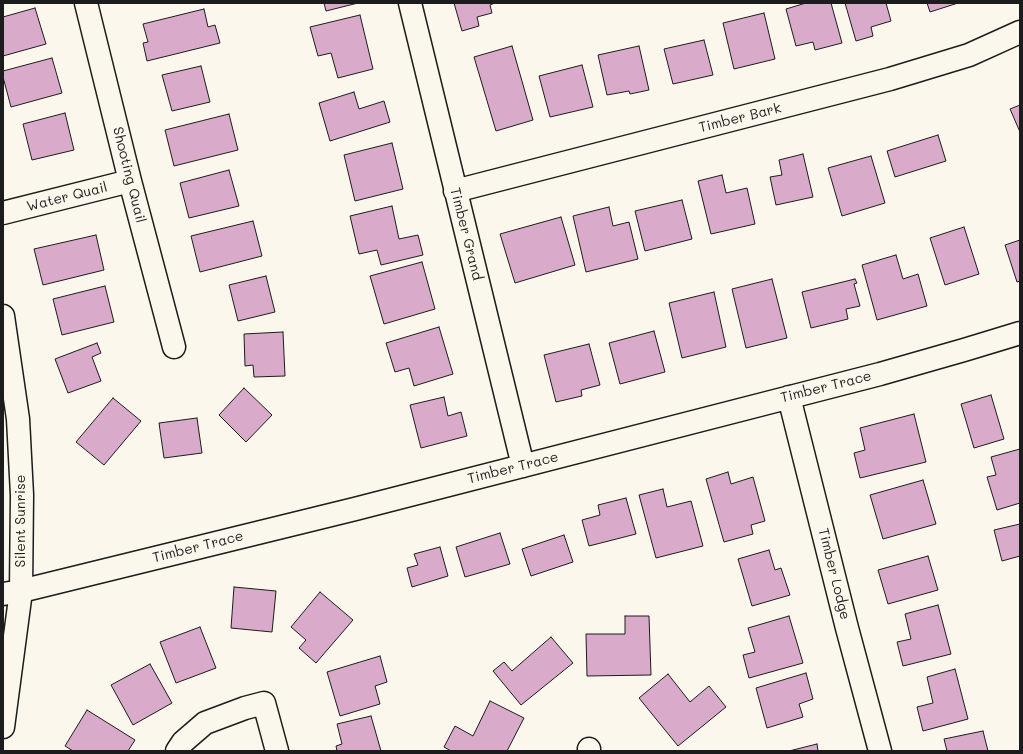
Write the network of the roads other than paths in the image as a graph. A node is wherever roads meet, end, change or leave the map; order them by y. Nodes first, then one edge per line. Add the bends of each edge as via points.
1 (86, 3) edge
2 (410, 3) edge
3 (1020, 32) edge
4 (130, 181) junction
5 (455, 190) junction
6 (3, 213) edge
7 (3, 316) edge
8 (1020, 333) edge
9 (174, 347) dead end
10 (789, 397) junction
11 (523, 466) junction
12 (12, 593) edge
13 (3, 727) edge
14 (177, 751) edge
15 (277, 751) edge
16 (880, 751) edge

1 - 4 street, Shooting Quail
2 - 5 street, Timber Grand
3 - 5 street, Timber Bark via 969,55 890,79
4 - 6 street, Water Quail
4 - 9 street, Shooting Quail
5 - 11 street, Timber Grand
7 - 12 street, Silent Sunrise via 18,419 22,495
8 - 10 street, Timber Trace via 880,374
10 - 11 street, Timber Trace
10 - 16 street, Timber Lodge
11 - 12 street, Timber Trace
12 - 13 street, Silent Sunrise
14 - 15 street via 183,742 205,724 264,703

